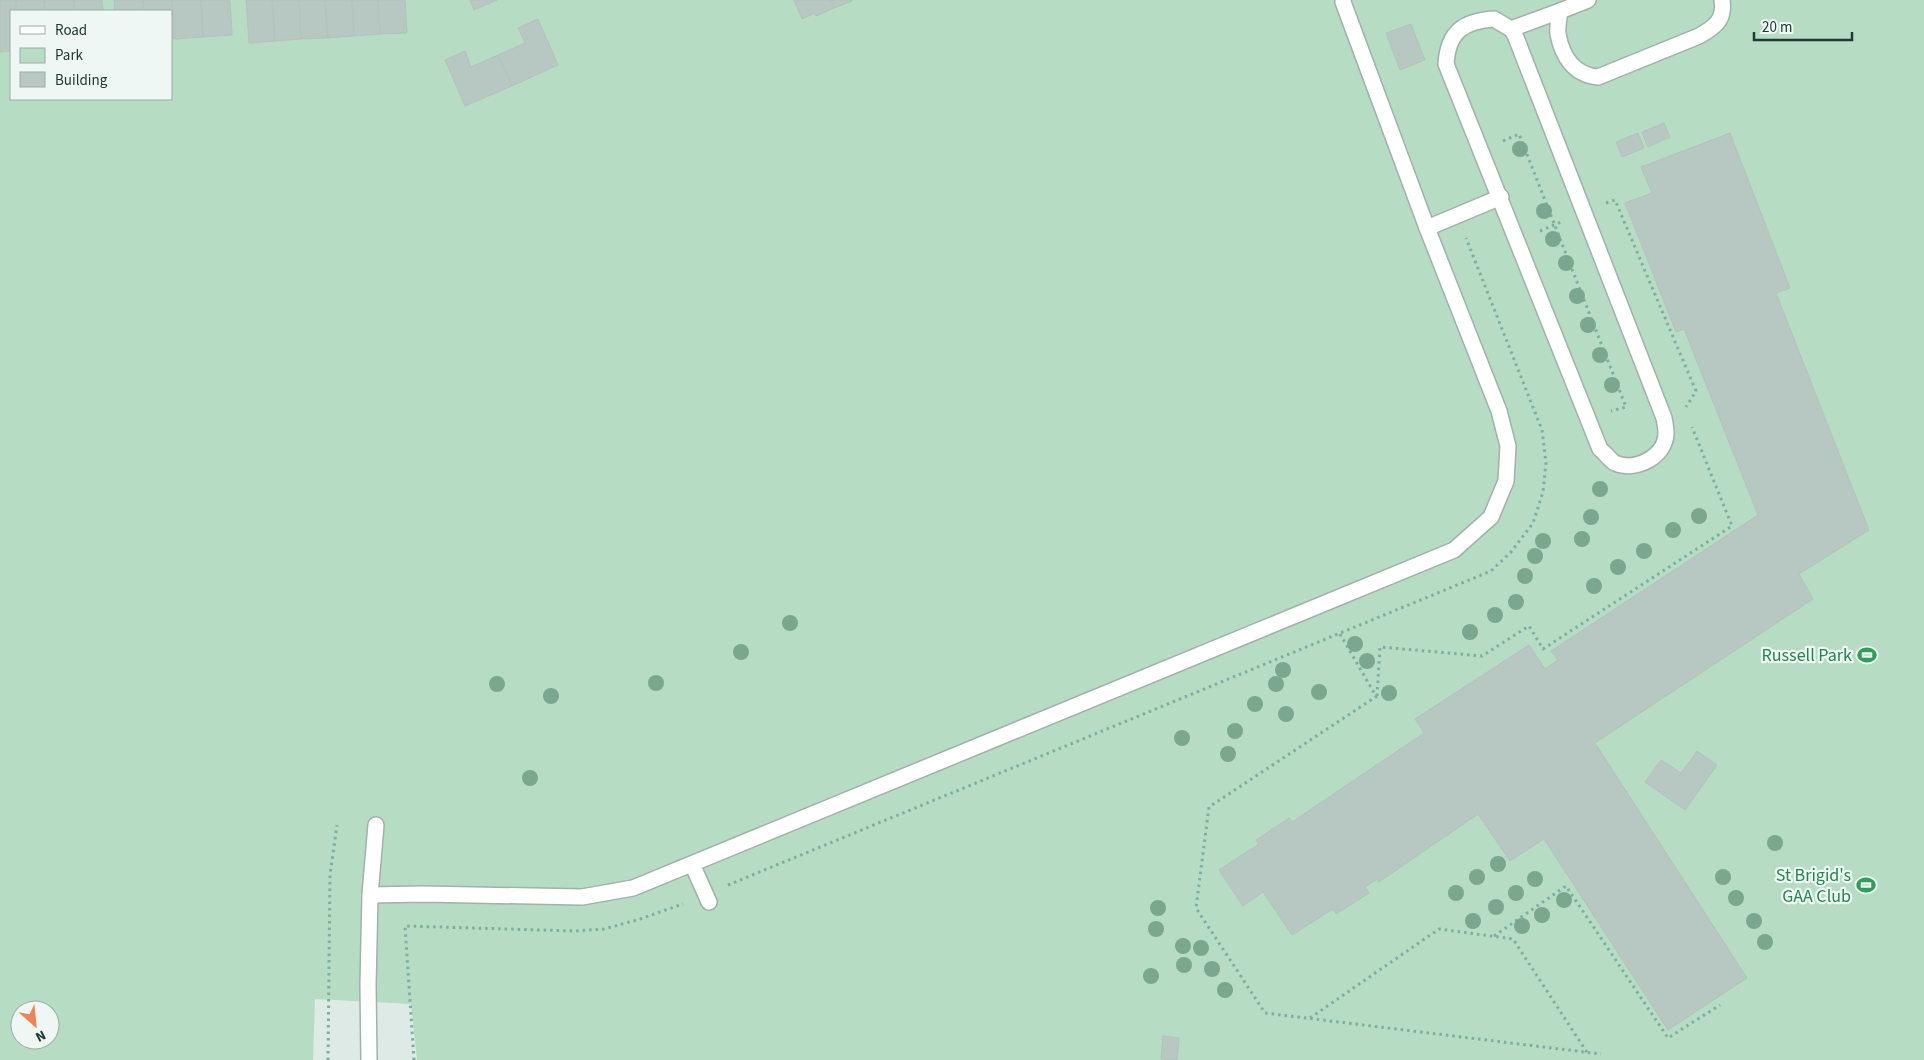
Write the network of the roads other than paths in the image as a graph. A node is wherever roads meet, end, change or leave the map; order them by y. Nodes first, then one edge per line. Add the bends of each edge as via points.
1 (1588, 0) edge
2 (1722, 0) edge
3 (1343, 2) dead end
4 (1560, 11) junction
5 (1511, 29) junction
6 (1501, 197) junction
7 (1428, 228) junction
8 (376, 825) dead end
9 (692, 864) junction
10 (370, 895) junction
11 (709, 902) dead end
12 (369, 1060) edge

1 - 4 street
2 - 4 street via 1722,11 1714,27 1598,77 1580,72 1566,57 1558,33
3 - 7 street
4 - 5 street
5 - 6 street via 1494,20 1475,20 1456,33 1447,48 1446,64
5 - 6 street via 1664,418 1666,436 1658,453 1643,463 1630,466 1614,462 1600,449
6 - 7 street
7 - 9 street via 1499,411 1508,446 1506,481 1491,517 1454,550
8 - 10 street
9 - 10 street via 633,888 582,897
9 - 11 street
10 - 12 street

